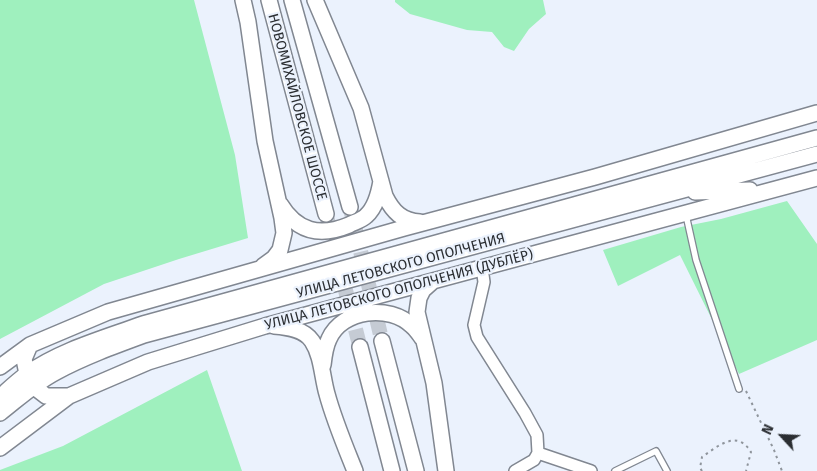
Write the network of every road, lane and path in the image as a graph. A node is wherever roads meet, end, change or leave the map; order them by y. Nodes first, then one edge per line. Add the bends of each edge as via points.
1 (243, 0) edge
2 (269, 0) edge
3 (292, 0) edge
4 (315, 0) edge
5 (817, 113) edge
6 (817, 138) edge
7 (817, 154) edge
8 (817, 178) edge
9 (381, 179) junction
10 (556, 188) junction
11 (781, 189) junction
12 (666, 194) junction
13 (277, 198) junction
14 (350, 207) tunnel mouth
15 (583, 210) junction
16 (686, 213) junction
17 (326, 214) tunnel mouth
18 (425, 222) junction
19 (571, 244) junction
20 (482, 268) junction
21 (256, 270) junction
22 (434, 281) junction
23 (265, 326) junction
24 (423, 340) junction
25 (382, 341) tunnel mouth
26 (30, 345) junction
27 (360, 347) tunnel mouth
28 (0, 367) edge
29 (322, 371) junction
30 (734, 374) junction
31 (30, 380) junction
32 (739, 390) dead end
33 (0, 396) edge
34 (69, 396) junction
35 (0, 413) edge
36 (0, 448) edge
37 (538, 453) junction
38 (560, 460) junction
39 (355, 471) edge
40 (392, 471) edge
41 (416, 471) edge
42 (446, 471) edge
43 (515, 471) edge
44 (567, 471) edge
45 (591, 471) edge
46 (616, 471) edge
47 (667, 471) edge
48 (702, 471) edge
49 (746, 471) edge
50 (782, 471) edge

1 - 13 street
2 - 17 street, НОВОМИХАЙЛОВСКОЕ ШОССЕ
3 - 14 street, НОВОМИХАЙЛОВСКОЕ ШОССЕ
4 - 9 street via 361,108
5 - 10 street
6 - 15 street, УЛИЦА ЛЕТОВСКОГО ОПОЛЧЕНИЯ
7 - 12 street, УЛИЦА ЛЕТОВСКОГО ОПОЛЧЕНИЯ
8 - 11 street, УЛИЦА ЛЕТОВСКОГО ОПОЛЧЕНИЯ (ДУБЛЁР)
9 - 13 street via 375,204 367,216 342,228 311,231 298,225 287,215
9 - 18 street via 385,196 396,213 404,219
10 - 15 street via 574,195
10 - 18 street
11 - 12 street
11 - 16 street, УЛИЦА ЛЕТОВСКОГО ОПОЛЧЕНИЯ (ДУБЛЁР)
12 - 15 street, УЛИЦА ЛЕТОВСКОГО ОПОЛЧЕНИЯ
13 - 21 street via 283,241 274,258
15 - 19 street via 582,230
15 - 31 street, УЛИЦА ЛЕТОВСКОГО ОПОЛЧЕНИЯ via 144,324 66,353
16 - 19 street, УЛИЦА ЛЕТОВСКОГО ОПОЛЧЕНИЯ (ДУБЛЁР)
16 - 30 lane via 696,260
18 - 21 street
19 - 20 street, УЛИЦА ЛЕТОВСКОГО ОПОЛЧЕНИЯ (ДУБЛЁР)
20 - 22 street, УЛИЦА ЛЕТОВСКОГО ОПОЛЧЕНИЯ (ДУБЛЁР)
20 - 37 street via 484,282 474,325 477,338 537,435
21 - 26 street via 108,312
22 - 23 street, УЛИЦА ЛЕТОВСКОГО ОПОЛЧЕНИЯ (ДУБЛЁР)
22 - 24 street via 423,290 417,305
23 - 29 street via 283,327 305,334 312,341
23 - 34 street, УЛИЦА ЛЕТОВСКОГО ОПОЛЧЕНИЯ (ДУБЛЁР) via 148,362
24 - 29 street via 412,325 401,318 387,313 360,314 342,323 329,337
24 - 42 street via 434,382
25 - 41 street
26 - 28 street
26 - 31 street via 24,359
27 - 40 street
29 - 39 street via 327,395
30 - 32 lane
30 - 50 path via 739,378
31 - 33 street, УЛИЦА ЛЕТОВСКОГО ОПОЛЧЕНИЯ
31 - 34 street via 46,396
31 - 35 street, УЛИЦА ЛЕТОВСКОГО ОПОЛЧЕНИЯ
34 - 36 street, УЛИЦА ЛЕТОВСКОГО ОПОЛЧЕНИЯ (ДУБЛЁР)
37 - 38 street
37 - 43 street via 534,460
38 - 44 lane
38 - 45 street
46 - 47 lane via 656,451
48 - 49 path via 702,457 723,442 737,440 746,444 751,452

